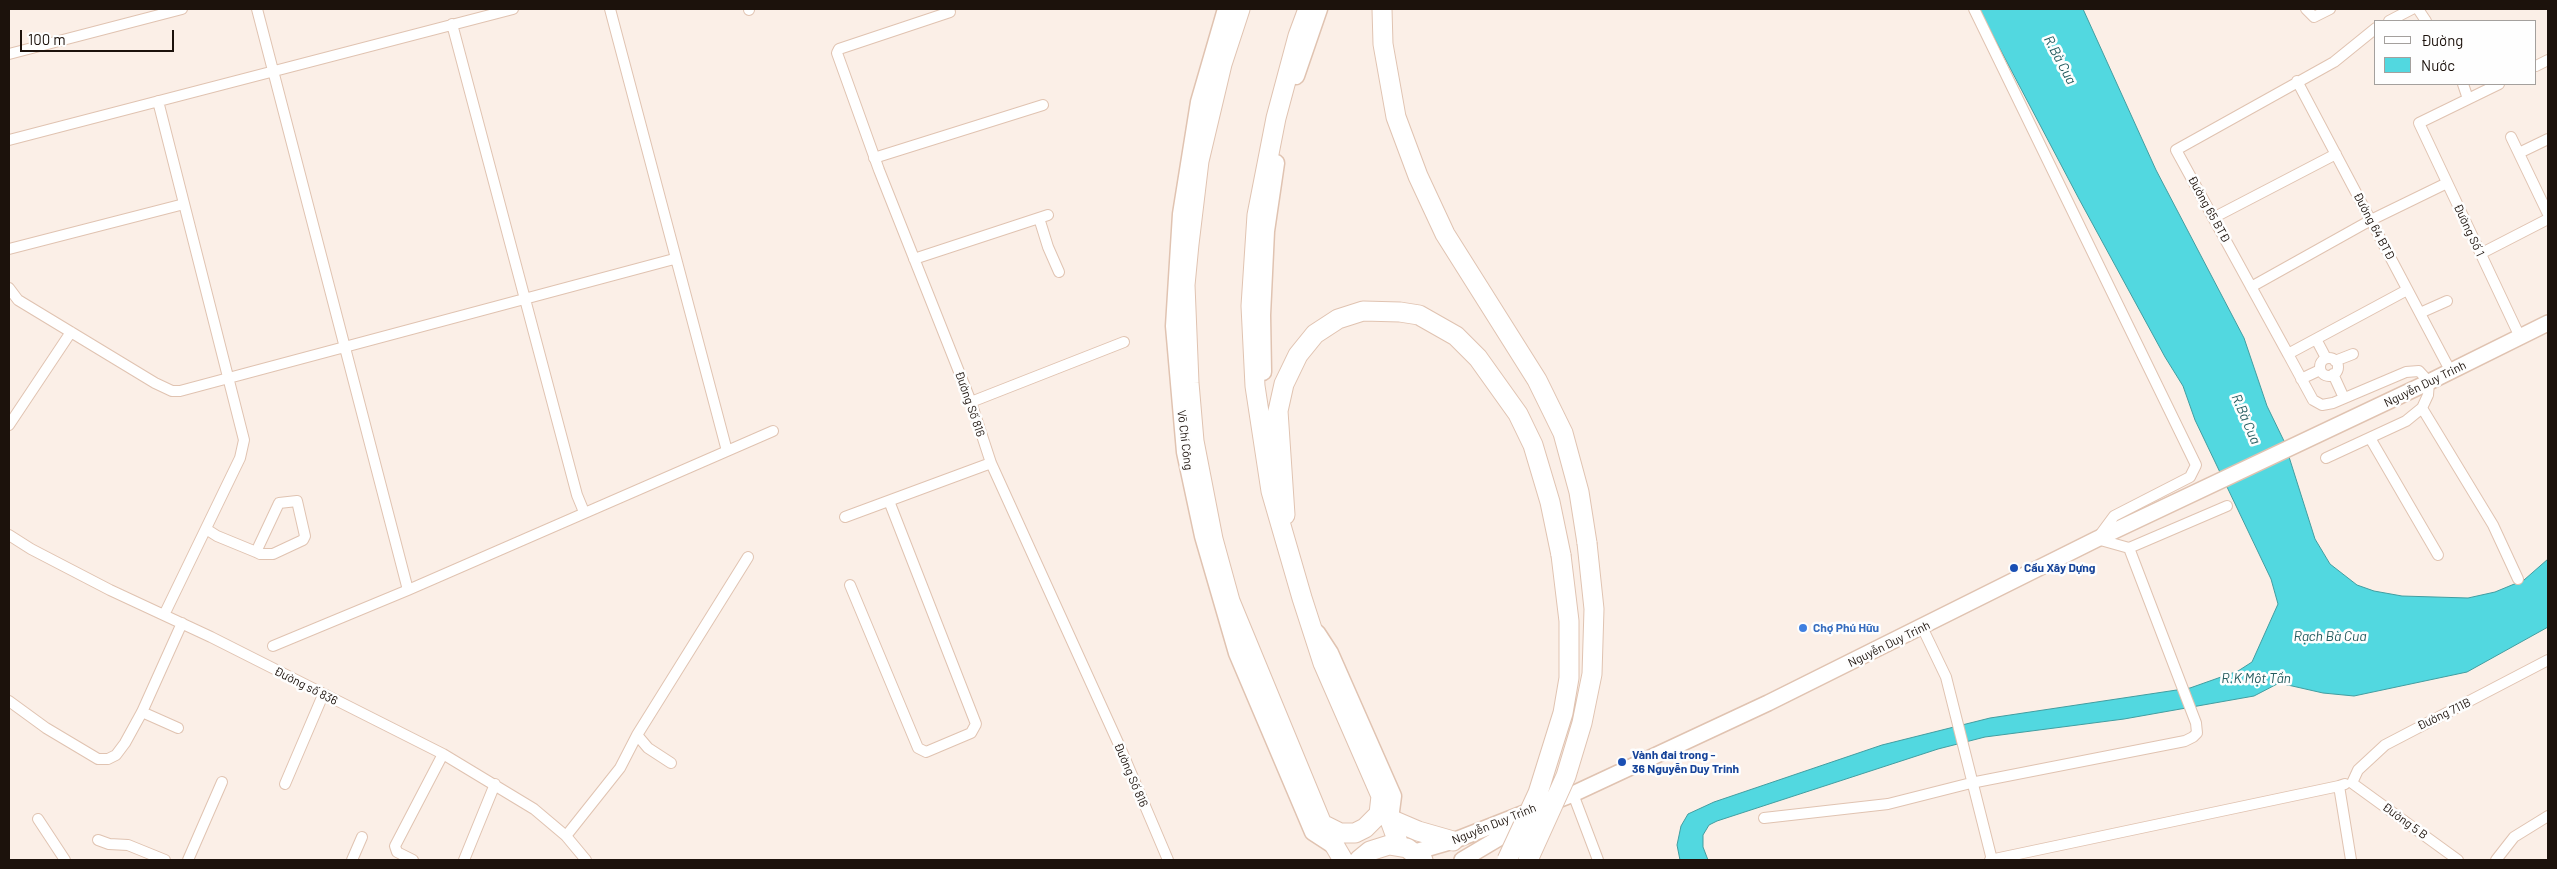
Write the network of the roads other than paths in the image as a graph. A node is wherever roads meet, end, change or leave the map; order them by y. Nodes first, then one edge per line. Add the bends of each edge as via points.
1 (182, 9) edge
2 (257, 9) edge
3 (512, 9) edge
4 (610, 9) edge
5 (1226, 9) edge
6 (1240, 9) edge
7 (1308, 9) edge
8 (1319, 9) edge
9 (1382, 9) edge
10 (1974, 9) edge
11 (2306, 9) edge
12 (2330, 9) edge
13 (2412, 9) edge
14 (2418, 9) edge
15 (950, 12) dead end
16 (2391, 20) edge
17 (2425, 20) edge
18 (452, 24) junction
19 (2374, 30) edge
20 (9, 54) edge
21 (1216, 62) junction
22 (274, 71) junction
23 (2297, 81) junction
24 (2463, 85) edge
25 (2497, 85) edge
26 (2468, 99) junction
27 (158, 101) junction
28 (1043, 105) dead end
29 (2511, 136) dead end
30 (2548, 139) edge
31 (9, 140) edge
32 (2519, 153) junction
33 (2336, 154) junction
34 (874, 158) junction
35 (2447, 183) junction
36 (184, 204) junction
37 (2548, 214) edge
38 (2214, 218) junction
39 (2548, 219) edge
40 (2371, 220) junction
41 (9, 249) edge
42 (2480, 254) junction
43 (674, 259) junction
44 (914, 259) junction
45 (1059, 272) dead end
46 (2251, 287) junction
47 (9, 288) edge
48 (2408, 290) junction
49 (525, 298) junction
50 (2447, 301) dead end
51 (2420, 314) junction
52 (2548, 323) edge
53 (71, 332) junction
54 (2520, 337) junction
55 (2316, 340) junction
56 (1124, 342) dead end
57 (346, 346) junction
58 (2288, 354) junction
59 (2354, 354) dead end
60 (2330, 360) junction
61 (2320, 370) junction
62 (2451, 372) junction
63 (2333, 374) junction
64 (229, 379) junction
65 (2302, 379) junction
66 (2429, 382) junction
67 (2344, 398) junction
68 (971, 402) junction
69 (2422, 408) junction
70 (9, 425) edge
71 (773, 431) dead end
72 (2370, 438) junction
73 (727, 451) junction
74 (2326, 458) dead end
75 (991, 463) junction
76 (889, 501) junction
77 (2227, 506) dead end
78 (584, 512) junction
79 (845, 517) dead end
80 (206, 529) junction
81 (1283, 531) junction
82 (9, 535) edge
83 (2097, 538) junction
84 (2129, 548) junction
85 (256, 552) junction
86 (2438, 555) dead end
87 (748, 557) dead end
88 (1215, 564) junction
89 (2518, 579) dead end
90 (850, 585) dead end
91 (408, 590) junction
92 (164, 615) junction
93 (182, 623) junction
94 (1922, 627) junction
95 (1314, 628) junction
96 (273, 646) dead end
97 (2548, 660) edge
98 (323, 695) junction
99 (9, 701) edge
100 (142, 712) junction
101 (178, 728) dead end
102 (637, 735) junction
103 (443, 754) junction
104 (671, 763) dead end
105 (222, 782) dead end
106 (2352, 782) junction
107 (1971, 783) junction
108 (285, 784) dead end
109 (495, 784) junction
110 (2339, 786) junction
111 (1573, 794) junction
112 (1381, 796) junction
113 (2548, 816) edge
114 (1764, 818) dead end
115 (38, 819) dead end
116 (1390, 819) junction
117 (1322, 824) junction
118 (1520, 826) junction
119 (566, 836) junction
120 (362, 837) dead end
121 (98, 840) dead end
122 (1453, 841) junction
123 (1338, 852) edge
124 (1412, 853) edge
125 (65, 860) edge
126 (165, 860) edge
127 (188, 860) edge
128 (352, 860) edge
129 (414, 860) edge
130 (464, 860) edge
131 (586, 860) edge
132 (1168, 860) edge
133 (1359, 860) edge
134 (1462, 860) edge
135 (1507, 860) edge
136 (1528, 860) edge
137 (1533, 860) edge
138 (1598, 860) edge
139 (1991, 860) edge
140 (2352, 860) edge
141 (2458, 860) edge
142 (2496, 860) edge

1 - 20 street
2 - 22 street
3 - 18 street
4 - 43 street
5 - 21 main road, Võ Chí Công
6 - 21 highway, Võ Chí Công
7 - 81 highway via 1274,128 1257,215 1251,306 1255,386 1267,471
8 - 81 main road via 1280,136 1266,232 1263,379
9 - 136 highway, bridge via 1383,44 1396,117 1418,176 1445,234 1537,380 1563,433 1579,492 1594,609 1592,674 1566,776
10 - 83 street via 2196,465 2190,477 2114,516
11 - 12 street via 2314,16
13 - 16 street
14 - 17 street
15 - 34 street, Đường Số 816 via 837,50
18 - 22 street
18 - 49 street
19 - 23 street, Đường 65 BTĐ via 2334,62
21 - 88 highway, Võ Chí Công via 1199,161 1186,285 1194,441
22 - 27 street
22 - 57 street
23 - 33 street, Đường 64 BTĐ
23 - 38 street, Đường 65 BTĐ via 2176,150
24 - 26 street
25 - 26 street
26 - 35 street, Đường Số 1 via 2419,123
27 - 31 street
27 - 36 street
28 - 34 street
29 - 32 street
30 - 32 street
32 - 37 street
33 - 38 street
33 - 40 street, Đường 64 BTĐ
34 - 44 street, Đường Số 816
35 - 40 street
35 - 42 street, Đường Số 1
36 - 41 street
36 - 64 street
38 - 46 street, Đường 65 BTĐ
39 - 42 street
40 - 46 street
40 - 48 street, Đường 64 BTĐ
42 - 54 street, Đường Số 1
43 - 49 street
43 - 73 street
44 - 45 street via 1044,217 1048,248
44 - 68 street, Đường Số 816
46 - 58 street, Đường 65 BTĐ
47 - 53 street via 18,300
48 - 51 street, Đường 64 BTĐ
48 - 55 street
49 - 57 street
49 - 78 street
50 - 51 street
51 - 62 street, Đường 64 BTĐ
52 - 54 main road, Nguyễn Duy Trinh
53 - 64 street via 172,391
53 - 70 street
54 - 62 main road, Nguyễn Duy Trinh
55 - 58 street
55 - 60 street
56 - 68 street
57 - 64 street
57 - 91 street
58 - 65 street, Đường 65 BTĐ
59 - 60 street
60 - 61 street via 2322,361
60 - 63 street via 2338,366
61 - 63 street via 2323,374
61 - 65 street
62 - 66 main road, Nguyễn Duy Trinh
63 - 67 street
64 - 80 street via 244,440 240,458
65 - 67 street, Đường 65 BTĐ via 2314,400 2322,405
66 - 67 street via 2419,371 2406,372
66 - 69 street
66 - 83 main road, Nguyễn Duy Trinh
68 - 75 street, Đường Số 816
69 - 72 street via 2406,421
69 - 89 street via 2493,525
71 - 73 street
72 - 74 street
72 - 86 street
73 - 78 street
75 - 76 street
75 - 132 street, Đường Số 816
76 - 79 street
76 - 90 street via 976,724 971,733 926,752 918,748
77 - 84 street
78 - 91 street
80 - 85 street
80 - 92 street
81 - 95 highway
81 - 135 highway, bridge via 1286,502 1278,411 1284,384 1298,355 1315,334 1338,319 1363,311 1419,315 1456,336 1478,358 1518,414 1533,445 1561,555 1569,621 1568,678 1563,713 1538,794
82 - 92 street, Đường số 836 via 48,558
83 - 84 street
83 - 94 main road, Nguyễn Duy Trinh
84 - 107 street via 2196,722 2197,733 2185,742
85 - 85 street via 268,555 303,540 305,531 297,501 279,503
87 - 102 street
88 - 117 highway, Võ Chí Công
88 - 123 main road, Võ Chí Công via 1237,653 1313,832
91 - 96 street
92 - 93 street, Đường số 836
93 - 98 street, Đường số 836
93 - 100 street
94 - 107 street via 1946,677
94 - 111 main road, Nguyễn Duy Trinh
95 - 112 highway via 1323,663
95 - 116 main road via 1330,653 1393,796
97 - 106 street, Đường 711B via 2385,745 2358,770
98 - 103 street, Đường số 836
98 - 108 street
99 - 100 street via 98,759 108,759 116,754
100 - 101 street
102 - 104 street via 648,748
102 - 119 street via 620,768
103 - 109 street, Đường số 836
103 - 129 street via 395,846 397,852
105 - 127 street
106 - 110 street
106 - 141 street, Đường 5 B
107 - 114 street via 1888,804
107 - 139 street
109 - 119 street, Đường số 836 via 534,809
109 - 130 street
110 - 139 street
110 - 140 street
111 - 118 main road, Nguyễn Duy Trinh
111 - 122 main road, Nguyễn Duy Trinh
111 - 138 street
112 - 116 highway
112 - 117 highway via 1379,814 1355,833 1340,833
113 - 142 street via 2514,837
115 - 125 street
116 - 122 highway
116 - 123 highway via 1366,840
116 - 124 highway
117 - 123 highway, Võ Chí Công
118 - 134 main road, Nguyễn Duy Trinh
118 - 137 street
119 - 131 street, Đường số 836
120 - 128 street
121 - 126 street via 128,845
122 - 124 main road, Nguyễn Duy Trinh
124 - 133 highway via 1379,846

